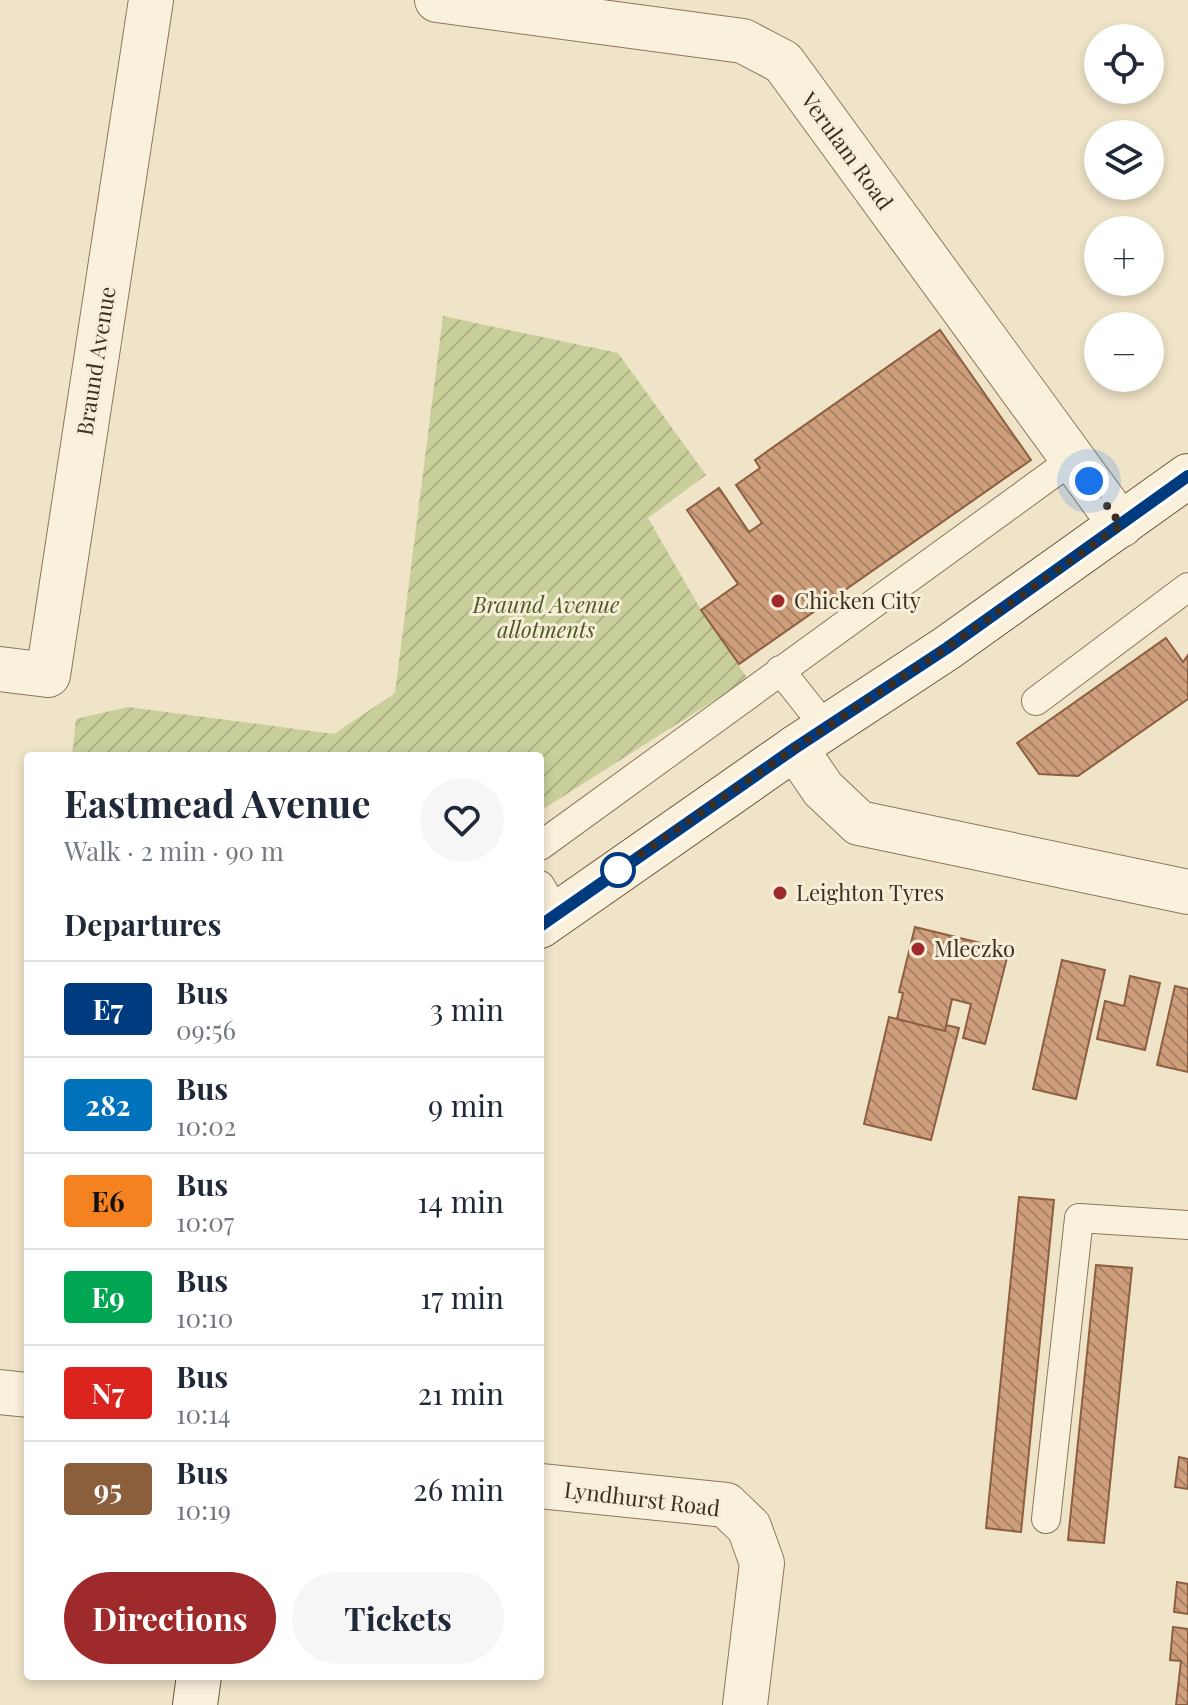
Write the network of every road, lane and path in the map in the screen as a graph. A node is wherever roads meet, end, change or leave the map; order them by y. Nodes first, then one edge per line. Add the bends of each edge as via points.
1 (151, 0) edge
2 (437, 0) edge
3 (1073, 459) junction
4 (1188, 476) edge
5 (1121, 525) junction
6 (1188, 587) edge
7 (0, 669) edge
8 (780, 670) junction
9 (1036, 701) dead end
10 (810, 738) junction
11 (544, 843) edge
12 (1188, 892) edge
13 (545, 908) edge
14 (1188, 1225) edge
15 (0, 1392) edge
16 (24, 1395) edge
17 (544, 1486) edge
18 (1046, 1519) dead end
19 (198, 1680) edge
20 (195, 1705) edge
21 (745, 1705) edge

1 - 7 street, Braund Avenue via 48,675
2 - 3 street, Verulam Road via 743,41 783,62
3 - 5 street, Verulam Road
3 - 8 lane
4 - 5 street
5 - 10 street
6 - 9 lane
8 - 10 lane
8 - 11 lane
10 - 12 street via 823,789 859,823
10 - 13 street
14 - 18 lane via 1079,1218
15 - 16 street
17 - 21 street, Lyndhurst Road via 726,1505 749,1527 762,1563
19 - 20 street

